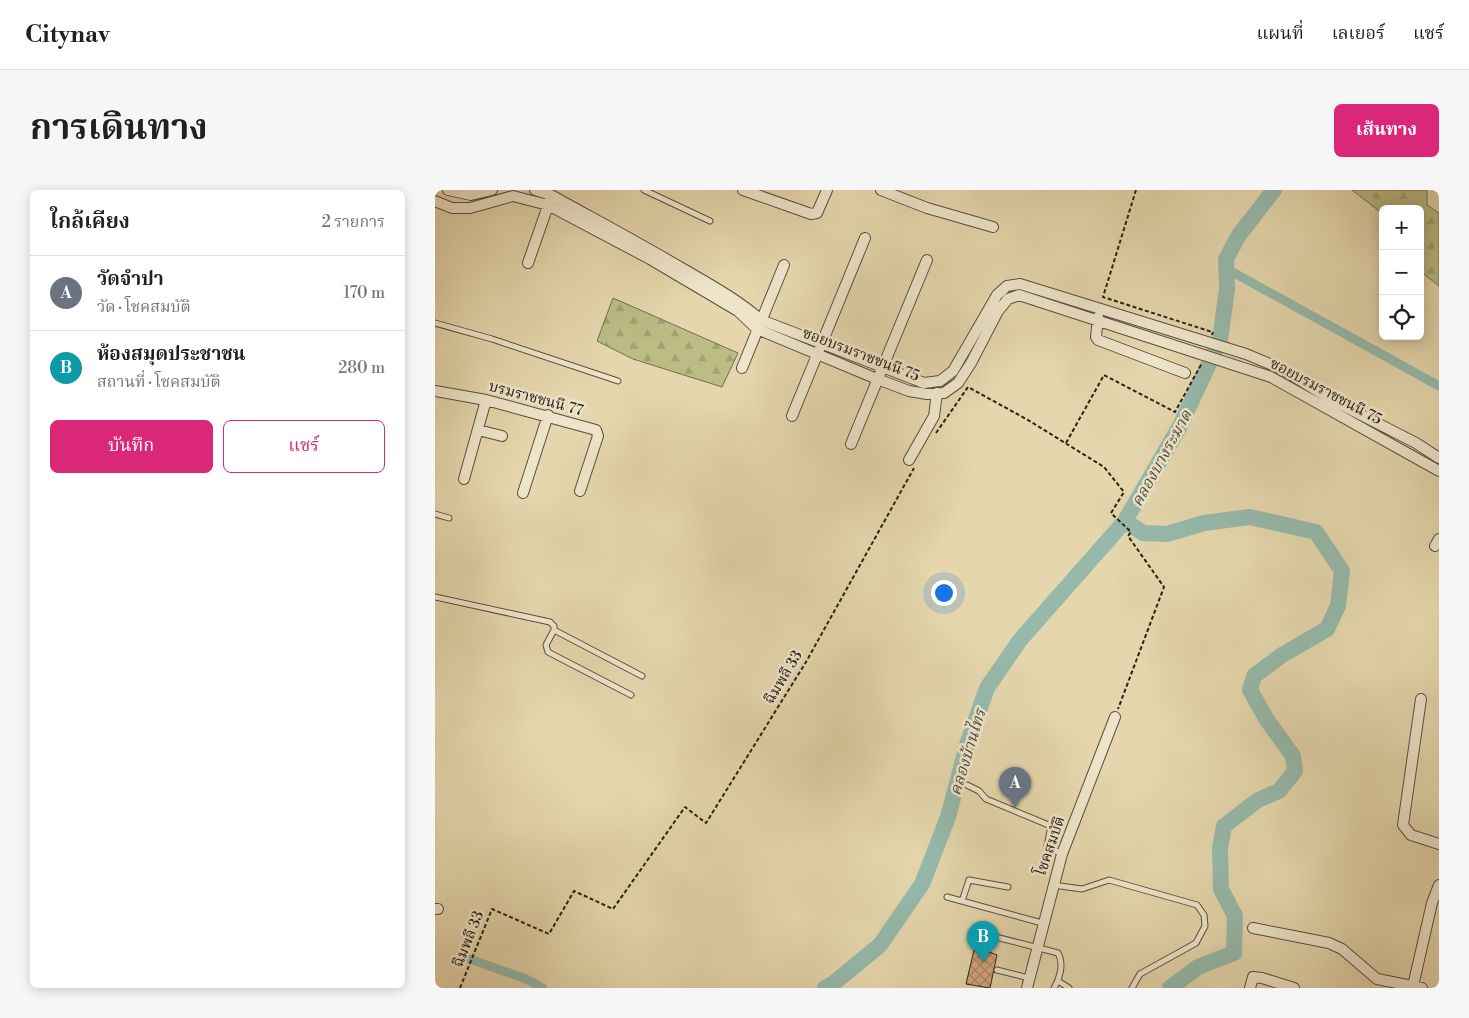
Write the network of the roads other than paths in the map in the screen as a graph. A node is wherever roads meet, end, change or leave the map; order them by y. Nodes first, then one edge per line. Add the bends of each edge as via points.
1 (448, 190) edge
2 (492, 190) edge
3 (535, 190) edge
4 (644, 190) edge
5 (743, 190) edge
6 (827, 190) edge
7 (881, 190) edge
8 (471, 195) junction
9 (550, 200) junction
10 (435, 201) edge
11 (470, 208) junction
12 (710, 220) dead end
13 (993, 228) dead end
14 (865, 238) dead end
15 (927, 260) dead end
16 (528, 263) dead end
17 (784, 265) dead end
18 (1101, 310) junction
19 (1096, 322) junction
20 (435, 323) edge
21 (759, 325) junction
22 (819, 350) junction
23 (741, 368) dead end
24 (882, 369) junction
25 (1185, 373) dead end
26 (879, 380) junction
27 (618, 381) dead end
28 (435, 391) edge
29 (937, 393) junction
30 (486, 400) junction
31 (547, 415) junction
32 (792, 416) dead end
33 (478, 430) junction
34 (503, 436) dead end
35 (851, 444) dead end
36 (1439, 458) edge
37 (913, 462) road end
38 (1439, 471) edge
39 (464, 479) dead end
40 (580, 491) dead end
41 (523, 493) dead end
42 (435, 514) edge
43 (449, 518) dead end
44 (435, 597) edge
45 (554, 630) junction
46 (642, 676) dead end
47 (631, 695) dead end
48 (1421, 699) dead end
49 (1115, 717) road end
50 (967, 785) dead end
51 (1439, 844) edge
52 (1062, 854) junction
53 (1052, 885) junction
54 (1439, 885) edge
55 (1008, 887) dead end
56 (947, 897) dead end
57 (961, 901) junction
58 (1042, 923) junction
59 (1253, 928) dead end
60 (988, 935) dead end
61 (1037, 948) junction
62 (997, 970) dead end
63 (1058, 981) junction
64 (1028, 983) edge
65 (1417, 987) edge
66 (1054, 988) edge
67 (1069, 988) edge
68 (1132, 988) edge
69 (1250, 988) edge
70 (1294, 988) edge

1 - 8 street
2 - 8 street
3 - 9 street, ซอยบรมราชชนนี 75
4 - 12 lane
5 - 6 street via 811,214 817,213
7 - 13 street
8 - 11 street
9 - 11 street, ซอยบรมราชชนนี 75 via 513,196
9 - 16 street
9 - 21 street, ซอยบรมราชชนนี 75
10 - 11 street, ซอยบรมราชชนนี 75 via 453,208
14 - 22 street
15 - 24 street
17 - 21 street
18 - 19 street
18 - 24 street, ซอยบรมราชชนนี 75 via 1020,284 1007,286 989,307 953,371 940,381 924,383
18 - 36 street, ซอยบรมราชชนนี 75 via 1246,354 1283,370
19 - 25 street via 1096,337 1100,341
19 - 29 street, ซอยบรมราชชนนี 75 via 1019,295 1008,299 958,383 944,393
19 - 38 street, ซอยบรมราชชนนี 75 via 1271,377
20 - 27 lane
21 - 22 street, ซอยบรมราชชนนี 75
21 - 23 street
22 - 24 street, ซอยบรมราชชนนี 75
22 - 26 street, ซอยบรมราชชนนี 75
22 - 32 street
24 - 26 street
26 - 29 street, ซอยบรมราชชนนี 75 via 909,391
26 - 35 street
28 - 30 street, บรมราชชนนี 77
29 - 37 street via 933,416
30 - 31 street, บรมราชชนนี 77
30 - 33 street
31 - 40 street, บรมราชชนนี 77 via 598,433
31 - 41 street
33 - 34 street
33 - 39 street
42 - 43 lane
44 - 45 lane via 546,621 554,626
45 - 46 lane
45 - 47 lane via 546,645 548,652
48 - 51 street via 1403,825 1411,835
49 - 52 street, โชคสมบัติ
50 - 52 lane via 979,791 985,799 1051,826 1048,847
52 - 53 street, โชคสมบัติ
53 - 58 street, โชคสมบัติ
53 - 68 lane via 1082,890 1109,880 1201,908 1205,926 1197,943 1140,974
54 - 65 street via 1432,903
55 - 57 lane via 969,880
56 - 57 lane
57 - 58 lane
58 - 61 street, โชคสมบัติ
59 - 65 street via 1329,943 1343,949 1377,979
60 - 61 lane
61 - 63 lane via 1058,953 1061,965
61 - 64 street, โชคสมบัติ
62 - 64 lane
63 - 66 lane
63 - 67 lane
69 - 70 street via 1253,977

